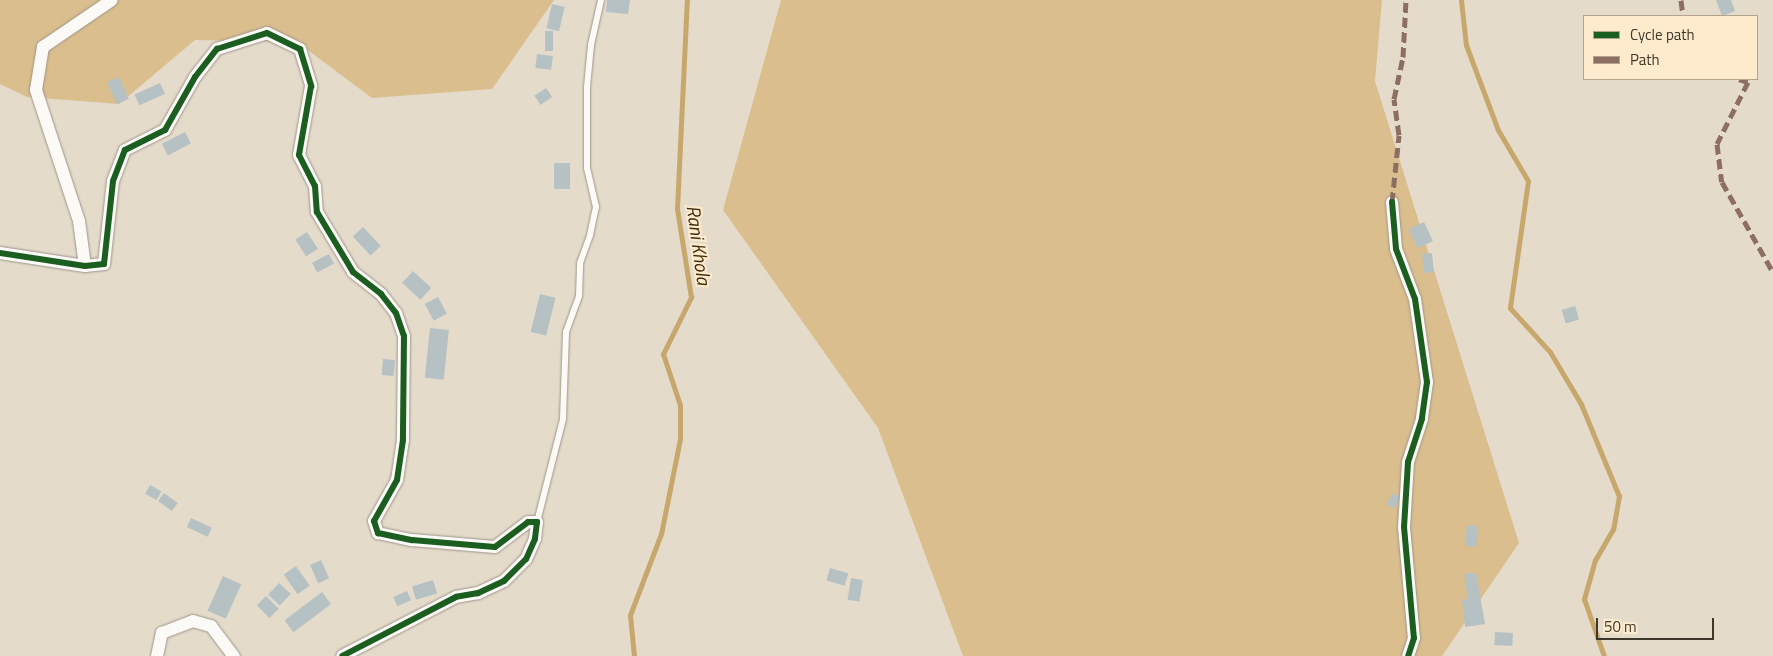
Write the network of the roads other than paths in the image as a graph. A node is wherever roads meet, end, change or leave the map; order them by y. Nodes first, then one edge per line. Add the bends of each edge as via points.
1 (112, 0) edge
2 (601, 0) edge
3 (1392, 202) dead end
4 (0, 253) edge
5 (85, 266) junction
6 (537, 522) junction
7 (157, 656) edge
8 (234, 656) edge
9 (342, 656) edge
10 (1408, 656) edge

1 - 5 street via 73,23 43,47 36,90 79,221
2 - 6 lane via 592,44 587,96 587,168 596,207 580,263 579,296 566,332 563,419
3 - 10 street via 1396,249 1415,299 1428,382 1422,419 1408,462 1404,527 1414,638
4 - 5 street
5 - 6 street via 104,264 113,181 125,150 165,130 196,77 217,49 267,33 300,48 311,86 299,155 315,186 317,212 352,272 381,294 396,313 404,336 403,440 397,480 374,521 378,533 412,540 495,547 528,522
6 - 9 street via 535,539 526,559 504,581 478,593 456,597
7 - 8 street via 162,634 193,621 211,626

